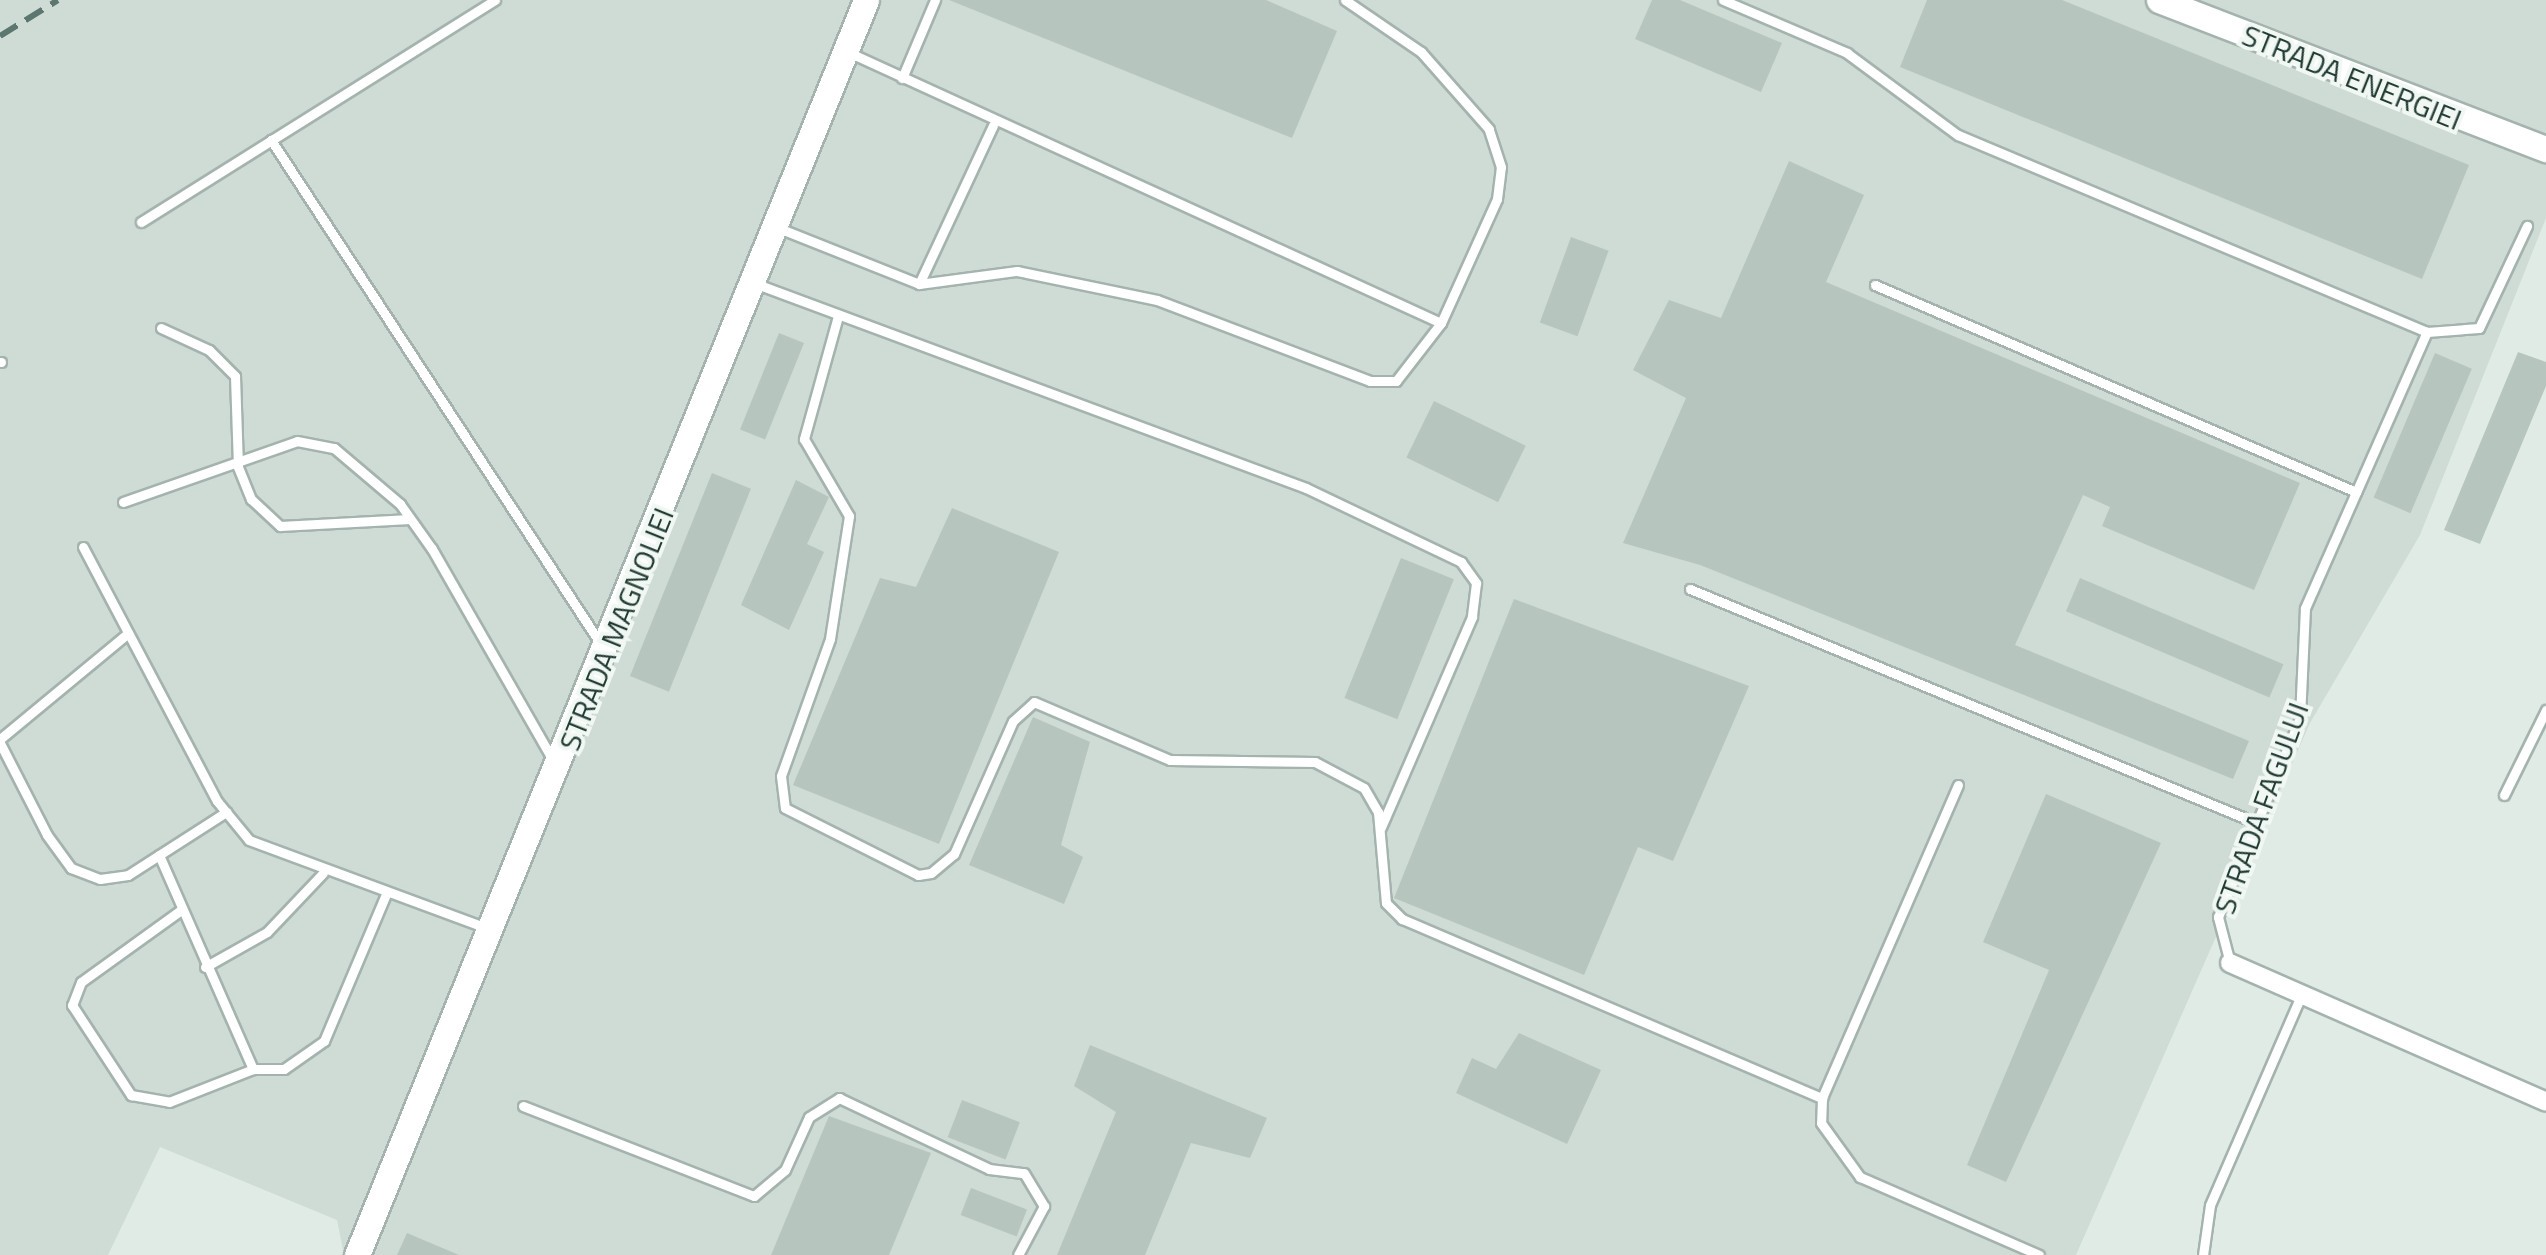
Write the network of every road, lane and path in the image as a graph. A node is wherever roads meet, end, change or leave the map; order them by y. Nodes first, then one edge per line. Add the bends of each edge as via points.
1 (496, 0) edge
2 (866, 0) edge
3 (936, 0) edge
4 (1345, 0) edge
5 (1722, 0) edge
6 (2159, 0) edge
7 (845, 51) junction
8 (902, 78) junction
9 (993, 125) junction
10 (271, 140) junction
11 (2546, 150) edge
12 (141, 222) dead end
13 (774, 226) junction
14 (2527, 226) dead end
15 (752, 282) junction
16 (919, 284) junction
17 (1875, 286) dead end
18 (838, 316) junction
19 (1442, 323) junction
20 (161, 328) dead end
21 (2427, 332) junction
22 (238, 467) junction
23 (2356, 492) junction
24 (123, 502) dead end
25 (410, 519) junction
26 (83, 546) dead end
27 (1690, 589) dead end
28 (128, 632) junction
29 (607, 654) junction
30 (2546, 710) edge
31 (0, 741) edge
32 (559, 772) junction
33 (1958, 785) dead end
34 (2504, 796) dead end
35 (226, 812) junction
36 (2257, 824) junction
37 (1382, 826) junction
38 (159, 855) junction
39 (324, 873) junction
40 (386, 894) junction
41 (181, 910) junction
42 (493, 930) junction
43 (2230, 964) joint
44 (205, 967) junction
45 (2301, 996) junction
46 (254, 1069) junction
47 (1822, 1098) junction
48 (2546, 1102) edge
49 (523, 1106) dead end
50 (357, 1255) edge
51 (1018, 1255) edge
52 (2040, 1255) edge
53 (2203, 1255) edge

1 - 10 lane
2 - 7 main road, STRADA MAGNOLIEI
3 - 8 lane
4 - 19 lane via 1421,52 1493,142 1498,199
5 - 21 lane via 1847,53 1958,135
6 - 11 main road, STRADA ENERGIEI
7 - 8 lane
7 - 13 main road, STRADA MAGNOLIEI
8 - 9 lane
9 - 16 lane
9 - 19 lane
10 - 12 lane
10 - 29 lane
13 - 15 main road, STRADA MAGNOLIEI
13 - 16 lane
14 - 21 lane via 2479,328
15 - 18 lane
15 - 29 main road, STRADA MAGNOLIEI
16 - 19 lane via 1017,271 1157,300 1370,381 1396,381 1416,366
17 - 23 lane
18 - 37 lane via 1306,488 1462,562 1476,582 1472,616
18 - 37 lane via 804,439 849,516 830,638 781,776 785,808 931,873 954,854 1013,721 1034,702 1170,760 1315,762 1364,788
20 - 22 lane via 209,350 235,376
21 - 23 lane, STRADA FAGULUI
22 - 24 lane
22 - 25 lane via 251,499 280,526
22 - 25 lane via 297,441 334,448
23 - 36 lane, STRADA FAGULUI via 2305,608 2300,718
25 - 32 lane via 482,623
26 - 28 lane
27 - 36 lane
28 - 31 lane
28 - 35 lane
29 - 32 main road, STRADA MAGNOLIEI
30 - 34 lane
31 - 38 lane via 71,868 100,879
32 - 42 main road, STRADA MAGNOLIEI
33 - 47 lane
35 - 38 lane
35 - 39 lane via 249,840
36 - 43 lane, STRADA FAGULUI via 2218,917
37 - 47 lane via 1386,903 1402,919
38 - 41 lane
39 - 40 lane
39 - 44 lane via 267,932
40 - 42 lane
40 - 46 lane via 324,1041 284,1069
41 - 44 lane
41 - 46 lane via 80,982 72,1005 131,1095 170,1102
42 - 50 main road, STRADA MAGNOLIEI
43 - 45 street, STRADA FAGULUI
44 - 46 lane
45 - 48 street, STRADA FAGULUI
45 - 53 lane via 2216,1189
47 - 52 lane via 1827,1136 1860,1177
49 - 51 lane via 754,1196 784,1170 809,1117 839,1098 989,1169 1024,1174 1044,1206

